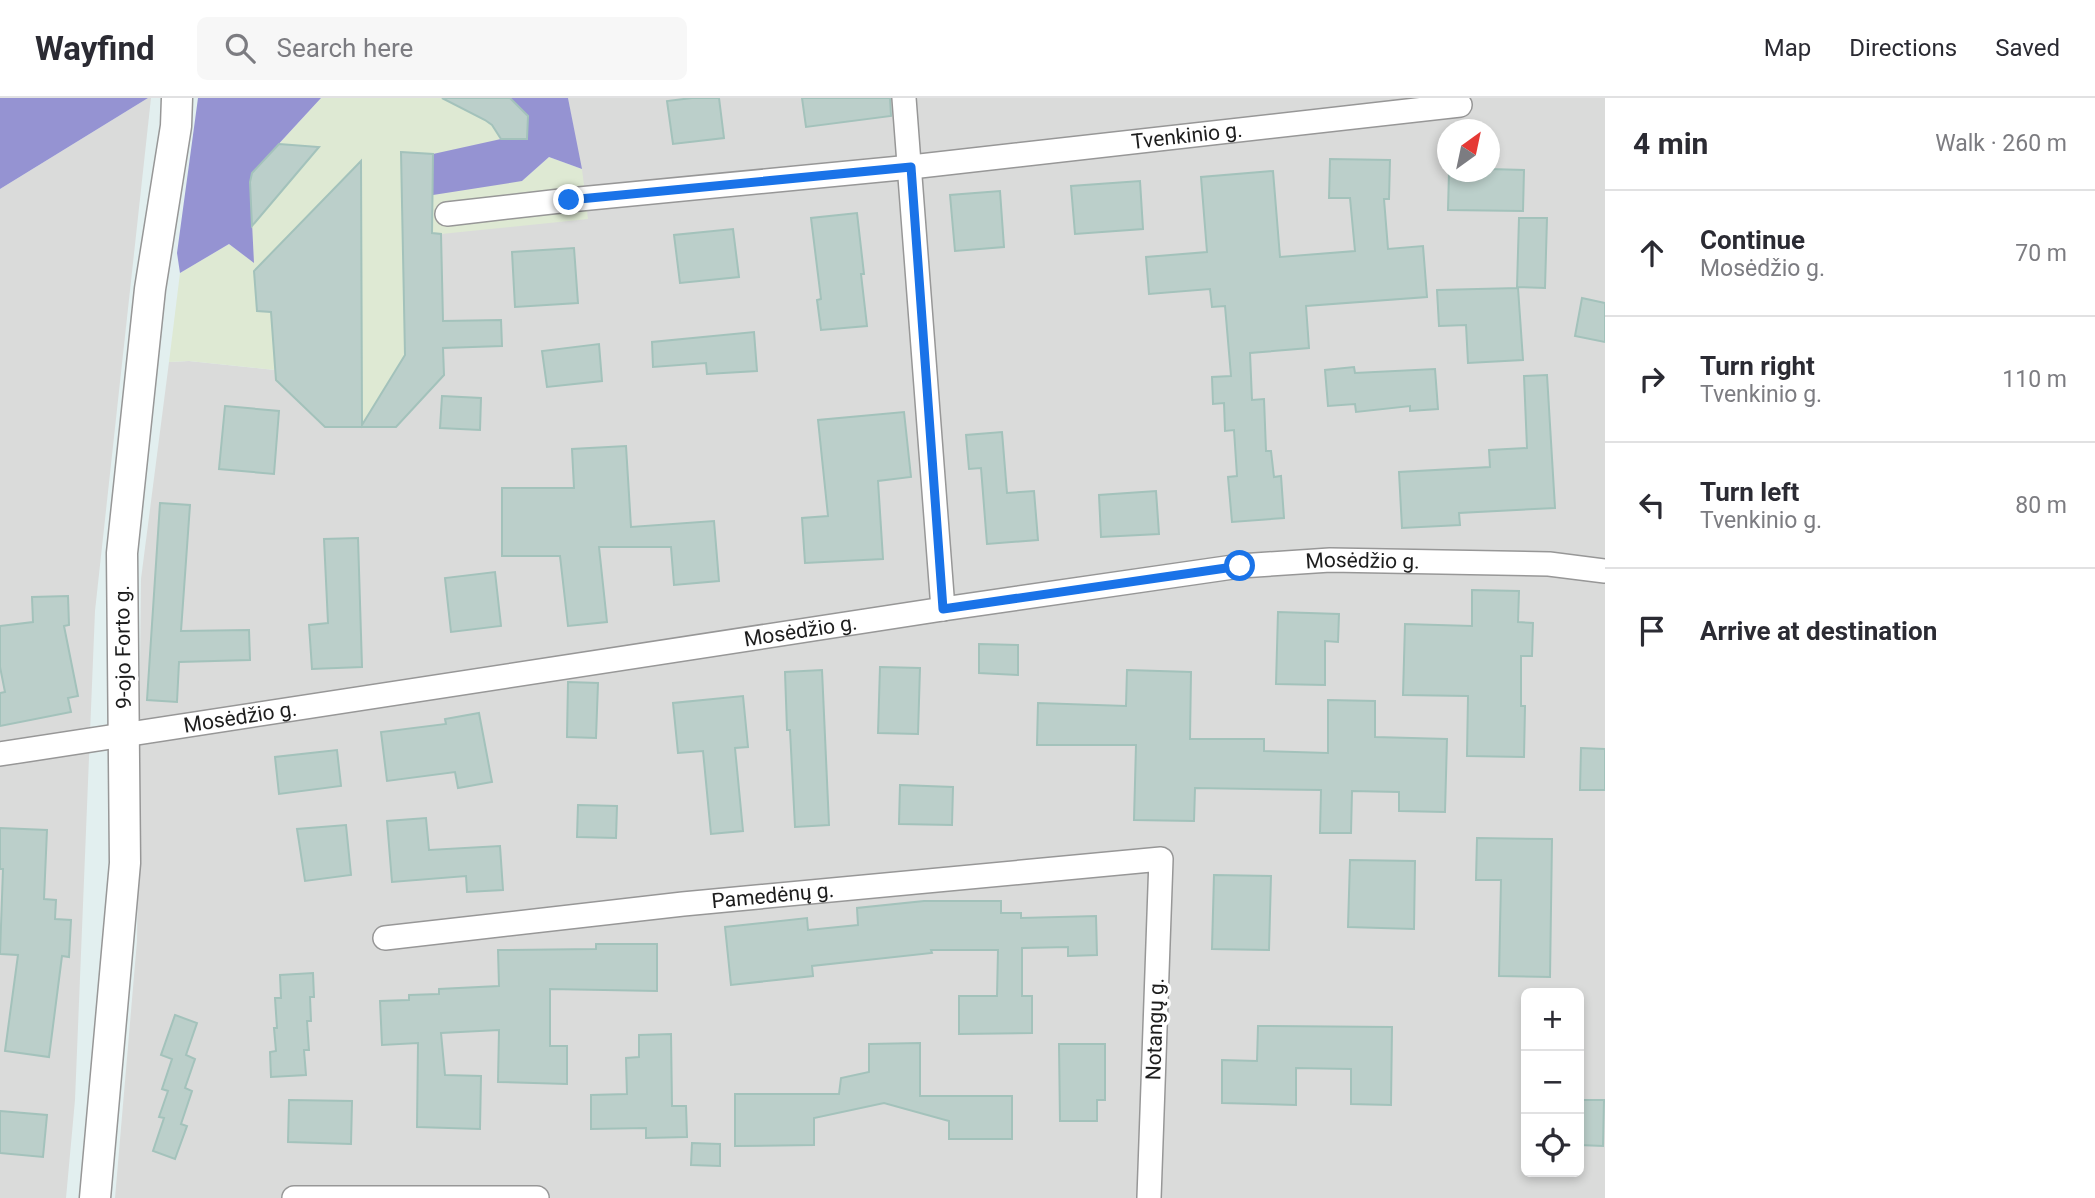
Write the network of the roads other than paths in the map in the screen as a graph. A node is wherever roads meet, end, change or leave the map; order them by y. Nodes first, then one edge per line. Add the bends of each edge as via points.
1 (177, 98) edge
2 (904, 98) edge
3 (1460, 105) dead end
4 (911, 167) junction
5 (447, 214) dead end
6 (1605, 570) edge
7 (943, 609) junction
8 (124, 734) junction
9 (0, 754) edge
10 (1161, 859) joint
11 (386, 937) dead end
12 (95, 1198) edge
13 (295, 1198) edge
14 (537, 1198) edge
15 (1149, 1198) edge

1 - 8 street, 9-ojo Forto g. via 150,289 122,553
2 - 4 street
3 - 4 street, Tvenkinio g.
4 - 5 street, Tvenkinio g.
4 - 7 street
6 - 7 street, Mosėdžio g. via 1549,564 1330,560 1240,566
7 - 8 street, Mosėdžio g.
8 - 9 street, Mosėdžio g.
8 - 12 street, 9-ojo Forto g. via 125,863
10 - 11 street, Pamedėnų g.
10 - 15 street, Notangų g.
13 - 14 street

